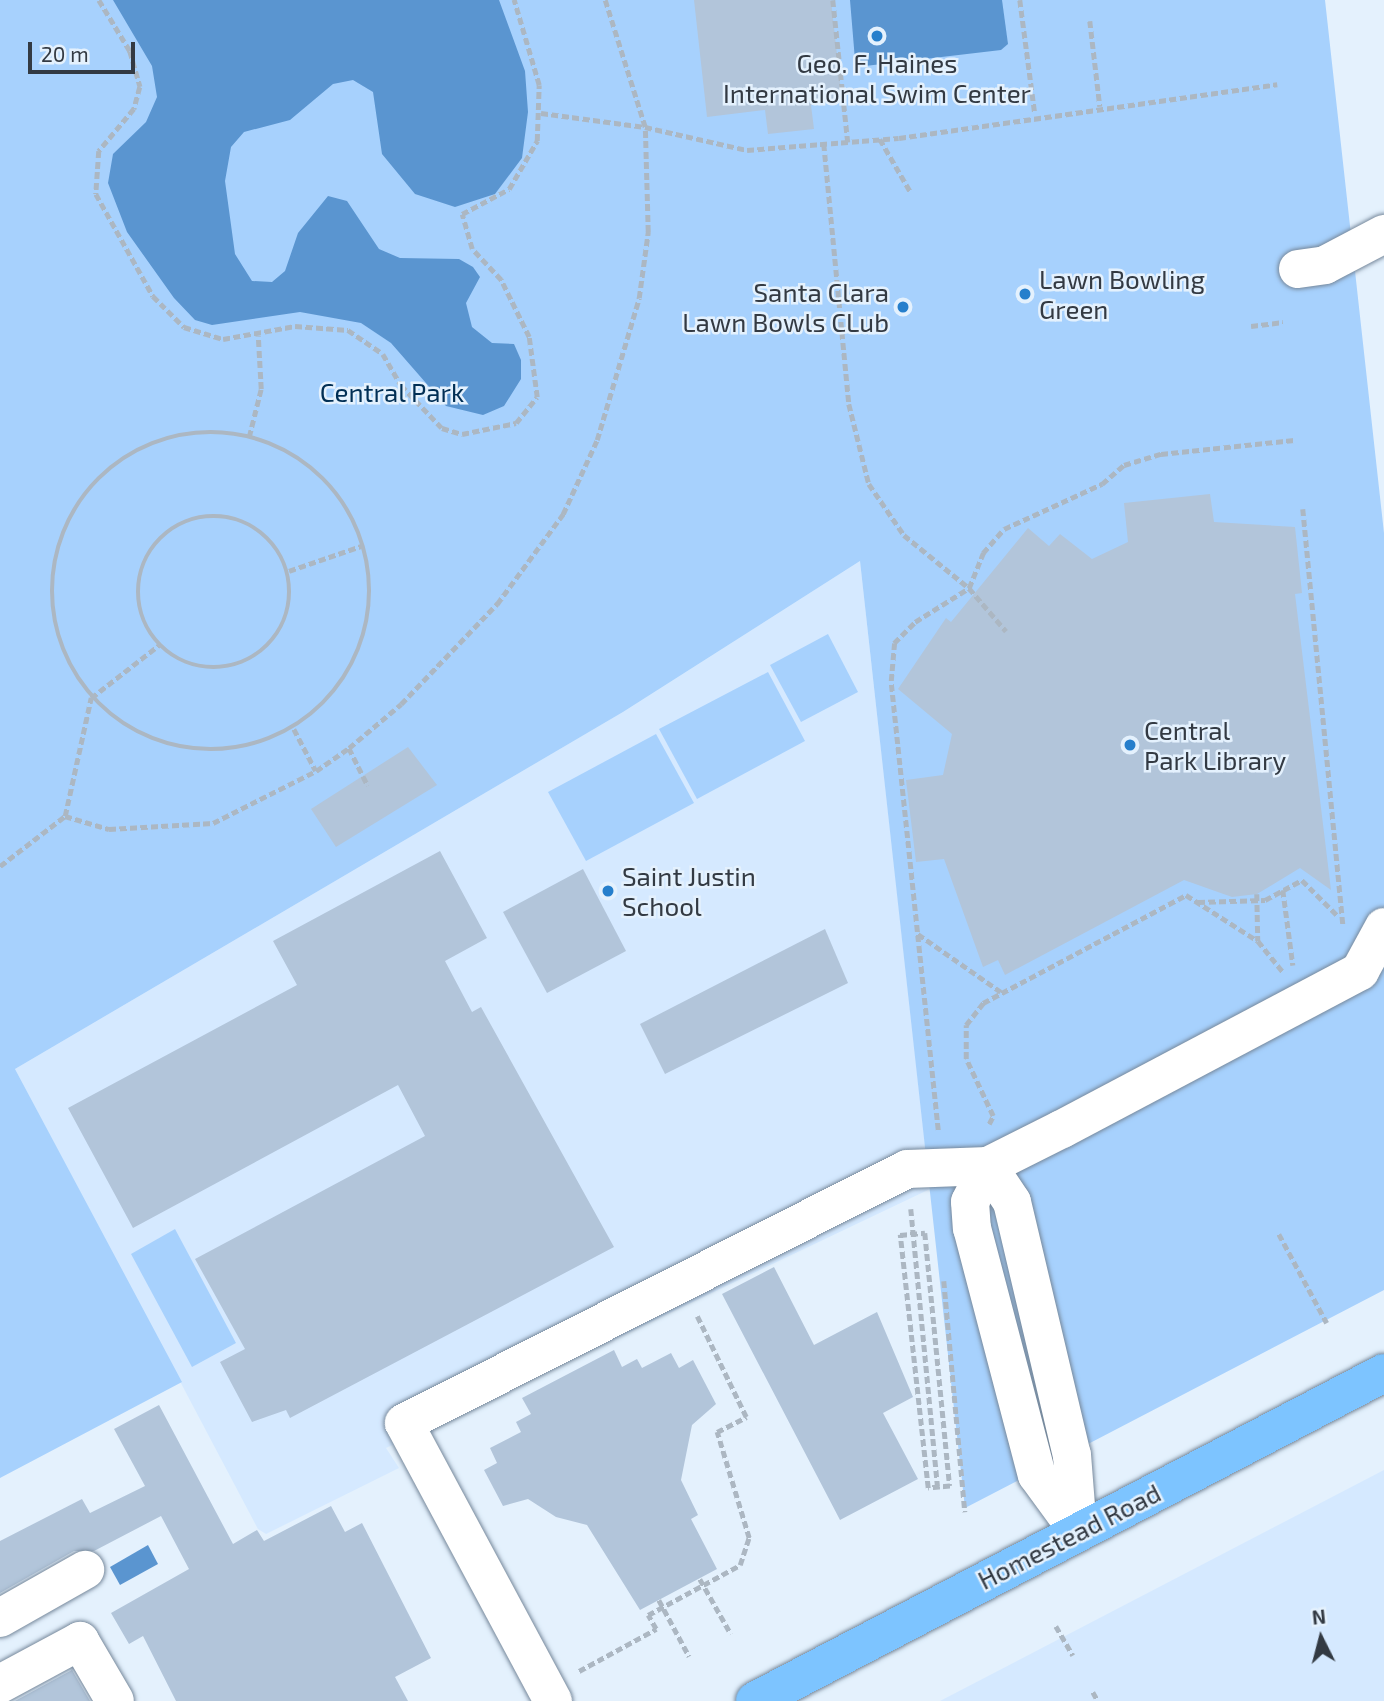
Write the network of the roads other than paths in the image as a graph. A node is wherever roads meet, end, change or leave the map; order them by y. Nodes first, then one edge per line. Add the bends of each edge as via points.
1 (1384, 234) edge
2 (1298, 269) dead end
3 (1367, 932) edge
4 (987, 1147) junction
5 (1384, 1373) edge
6 (1079, 1531) junction
7 (85, 1570) dead end
8 (0, 1618) edge
9 (0, 1684) edge
10 (550, 1695) edge
11 (115, 1701) edge
12 (755, 1701) edge

1 - 2 street via 1325,265
3 - 4 street via 1360,971
4 - 6 street via 970,1202 972,1228 1037,1475
4 - 10 street via 925,1169 681,1284 404,1423
5 - 6 main road, Homestead Road
6 - 12 main road, Homestead Road
7 - 8 street
9 - 11 street via 80,1641

